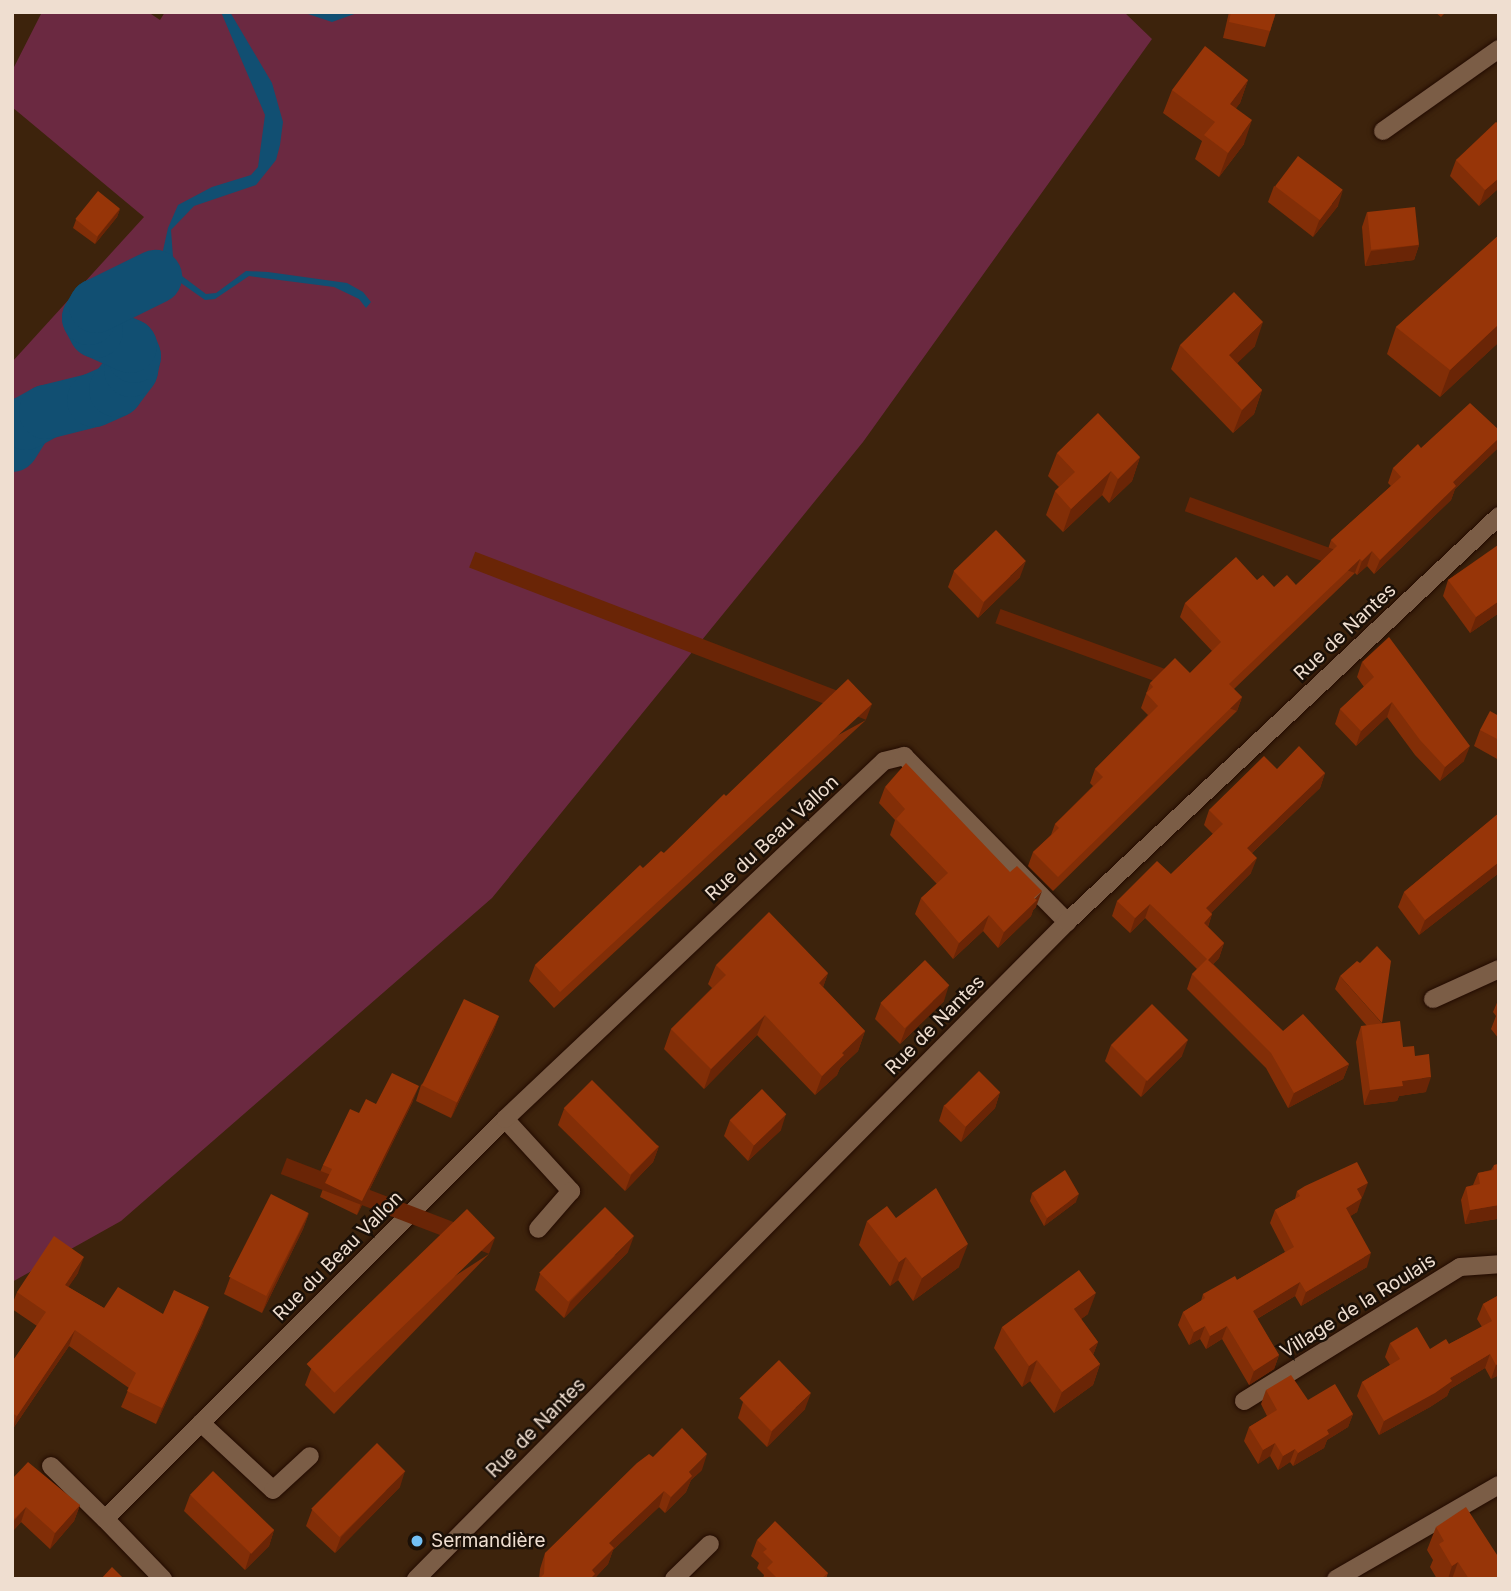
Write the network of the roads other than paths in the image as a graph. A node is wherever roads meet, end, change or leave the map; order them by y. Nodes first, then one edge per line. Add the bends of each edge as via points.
1 (1499, 49) edge
2 (1384, 131) dead end
3 (1499, 516) edge
4 (1067, 922) junction
5 (1499, 969) edge
6 (1433, 999) dead end
7 (505, 1119) junction
8 (538, 1229) dead end
9 (1499, 1264) edge
10 (1244, 1401) dead end
11 (201, 1423) junction
12 (310, 1457) dead end
13 (51, 1466) dead end
14 (1499, 1485) edge
15 (105, 1518) junction
16 (710, 1544) dead end
17 (163, 1579) edge
18 (416, 1579) edge
19 (674, 1579) edge
20 (1336, 1579) edge

1 - 2 street
3 - 4 street, Rue de Nantes
4 - 7 street, Rue du Beau Vallon via 905,755 884,761
4 - 18 street, Rue de Nantes
5 - 6 street
7 - 8 street via 571,1191
7 - 11 street, Rue du Beau Vallon
9 - 10 street, Village de la Roulais via 1460,1267
11 - 12 street via 273,1490
11 - 15 street, Rue du Beau Vallon
13 - 15 street
14 - 20 street
15 - 17 street
16 - 19 street

